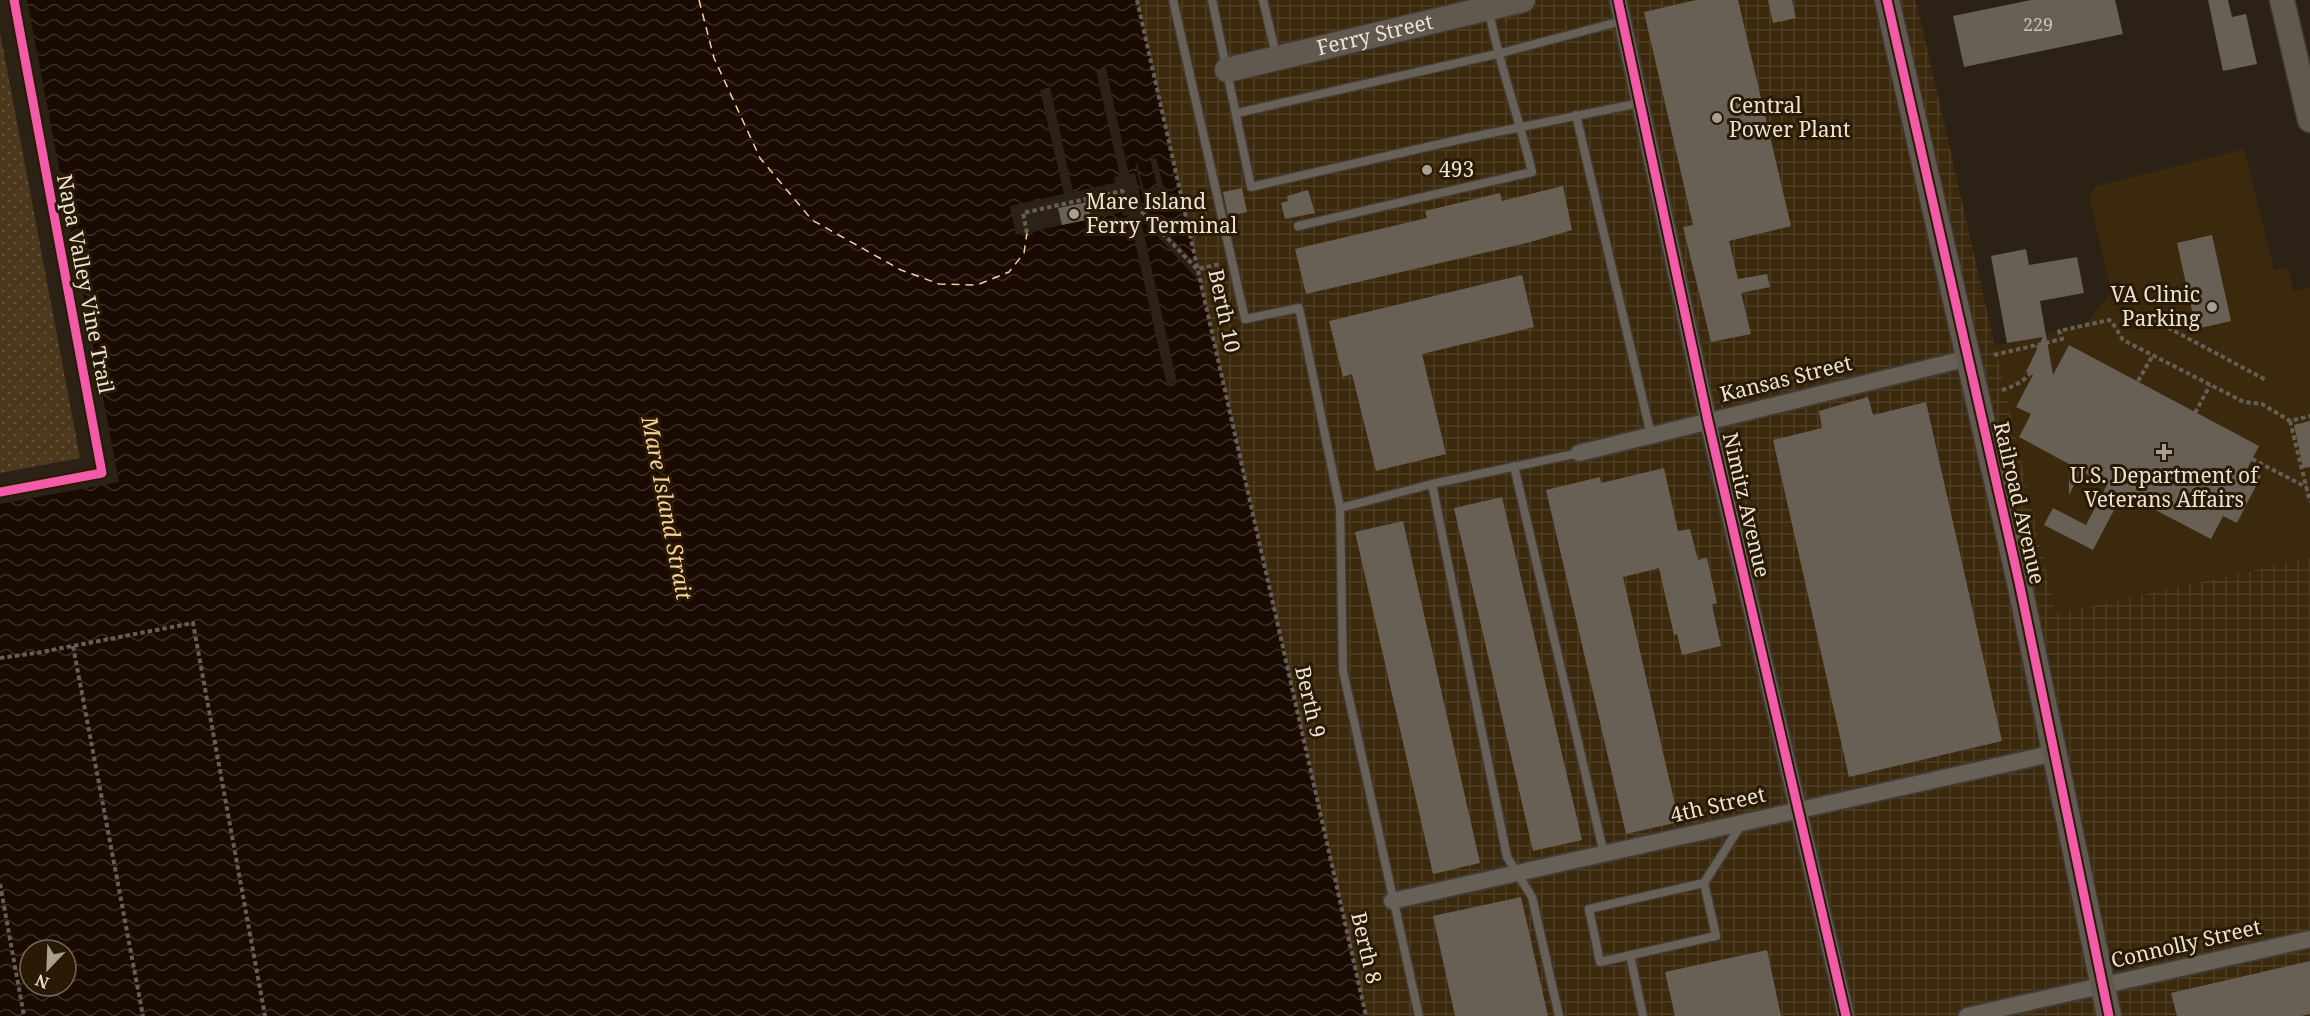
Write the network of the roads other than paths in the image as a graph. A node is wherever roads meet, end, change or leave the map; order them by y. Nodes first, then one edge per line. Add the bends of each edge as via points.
1 (1173, 0) edge
2 (1212, 0) edge
3 (1263, 0) edge
4 (1523, 0) edge
5 (1618, 0) edge
6 (1887, 0) edge
7 (2282, 0) edge
8 (1488, 8) junction
9 (1622, 21) junction
10 (1497, 54) junction
11 (1277, 58) junction
12 (1227, 70) junction
13 (1640, 103) junction
14 (1236, 113) junction
15 (1576, 116) junction
16 (2310, 120) edge
17 (1521, 127) junction
18 (1298, 226) dead end
19 (1969, 358) junction
20 (1708, 421) junction
21 (1651, 435) junction
22 (1579, 453) joint
23 (1514, 466) junction
24 (1432, 484) junction
25 (1340, 508) junction
26 (2055, 753) junction
27 (1799, 810) junction
28 (1742, 823) junction
29 (1604, 854) junction
30 (1518, 875) junction
31 (1704, 883) junction
32 (1392, 901) junction
33 (2310, 939) edge
34 (1630, 955) junction
35 (2103, 987) junction
36 (1419, 1016) edge
37 (1558, 1016) edge
38 (1643, 1016) edge
39 (1846, 1016) edge
40 (1967, 1016) edge
41 (2109, 1016) edge

1 - 25 lane via 1245,319 1299,308
2 - 12 lane
3 - 11 lane
4 - 8 street, Ferry Street
5 - 9 street, Nimitz Avenue
6 - 19 street, Railroad Avenue
7 - 16 street
8 - 10 lane
8 - 11 street, Ferry Street
9 - 10 lane
9 - 13 street, Nimitz Avenue
10 - 14 lane
10 - 17 lane
11 - 12 street, Ferry Street
12 - 14 lane
13 - 15 lane
13 - 20 street, Nimitz Avenue
14 - 17 lane via 1251,187
15 - 17 lane
15 - 21 lane
17 - 18 lane via 1532,172
19 - 20 street, Kansas Street
19 - 26 street, Railroad Avenue
20 - 21 street, Kansas Street
20 - 27 street, Nimitz Avenue
21 - 22 street, Kansas Street
22 - 23 lane
23 - 24 lane
23 - 29 lane
24 - 25 lane
24 - 30 lane via 1507,857
25 - 32 lane via 1343,671
26 - 27 street, 4th Street
26 - 35 street, Railroad Avenue
27 - 28 street, 4th Street
27 - 39 street, Nimitz Avenue
28 - 29 street, 4th Street
28 - 31 lane
29 - 30 street, 4th Street
30 - 32 street, 4th Street
30 - 37 lane via 1532,897
31 - 34 lane via 1716,936
31 - 34 lane via 1588,909 1600,962
32 - 36 lane
33 - 35 street, Connolly Street
34 - 38 lane
35 - 40 street, Connolly Street
35 - 41 street, Railroad Avenue

